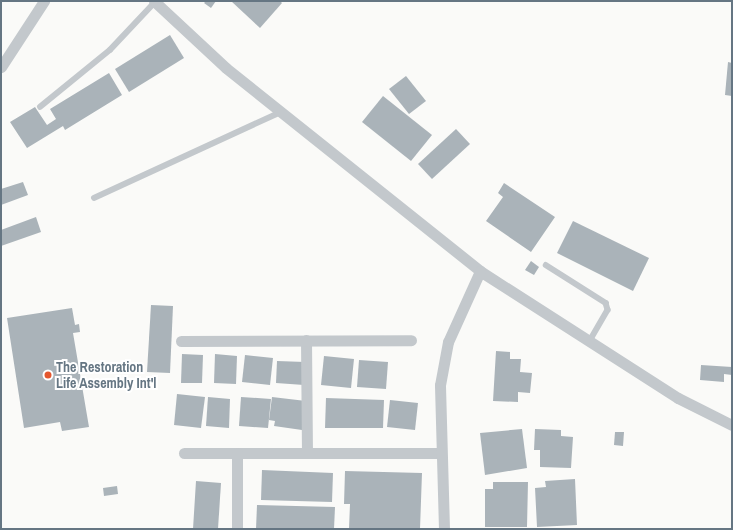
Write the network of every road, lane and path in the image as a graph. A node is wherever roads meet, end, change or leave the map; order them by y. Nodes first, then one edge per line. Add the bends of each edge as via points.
1 (44, 1) edge
2 (155, 1) edge
3 (1, 67) edge
4 (40, 107) dead end
5 (282, 112) junction
6 (94, 198) dead end
7 (546, 265) dead end
8 (480, 271) junction
9 (306, 340) junction
10 (411, 340) dead end
11 (181, 341) dead end
12 (590, 341) junction
13 (732, 425) edge
14 (184, 453) dead end
15 (237, 453) junction
16 (307, 453) junction
17 (441, 453) junction
18 (237, 529) edge
19 (444, 529) edge

1 - 3 street
2 - 4 lane via 110,50
2 - 5 street via 226,68
5 - 6 lane
5 - 8 street
7 - 12 lane via 606,303 608,310
8 - 12 street
8 - 17 street via 448,342 440,385
9 - 10 street
9 - 11 street
9 - 16 street
12 - 13 street via 678,398
14 - 15 street
15 - 16 street
15 - 18 street
16 - 17 street
17 - 19 street

